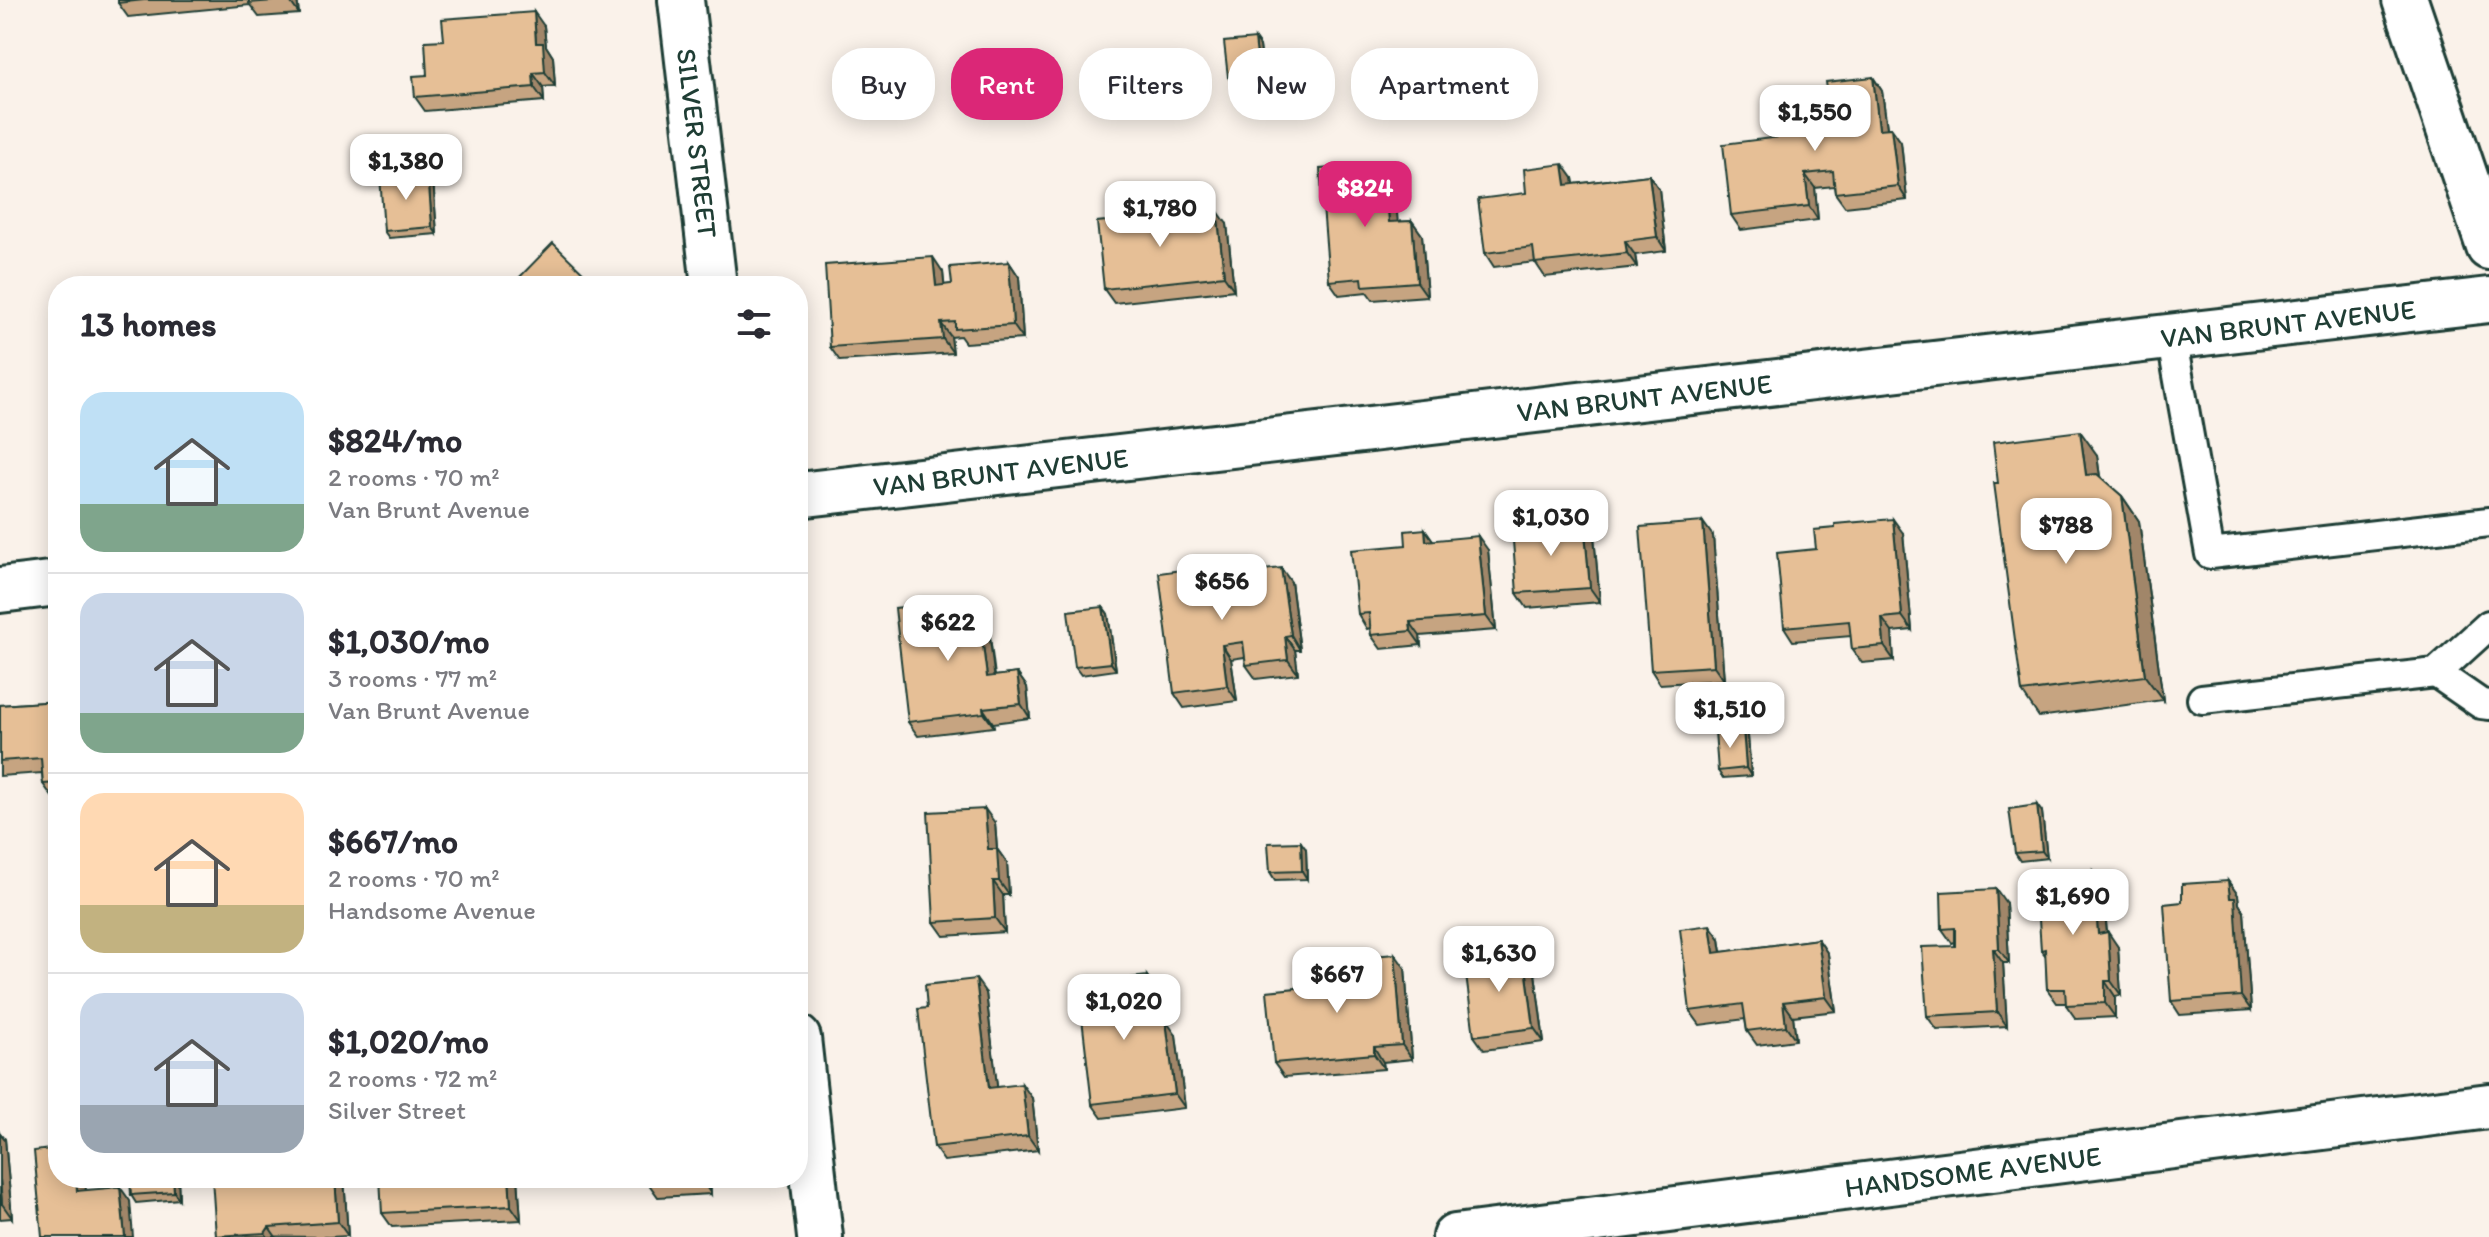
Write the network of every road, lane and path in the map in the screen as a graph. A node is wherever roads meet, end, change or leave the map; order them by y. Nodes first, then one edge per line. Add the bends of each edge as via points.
1 (681, 0) edge
2 (2405, 0) edge
3 (2489, 247) edge
4 (713, 276) edge
5 (2489, 300) edge
6 (2171, 336) junction
7 (808, 494) edge
8 (2489, 522) edge
9 (48, 584) edge
10 (0, 590) edge
11 (2489, 625) edge
12 (2436, 673) junction
13 (2202, 699) dead end
14 (2489, 705) edge
15 (2489, 1106) edge
16 (808, 1128) edge
17 (820, 1237) edge
18 (1455, 1237) edge

1 - 4 street, SILVER STREET
2 - 3 street
5 - 6 street, VAN BRUNT AVENUE
6 - 7 street, VAN BRUNT AVENUE
6 - 8 lane via 2210,554
9 - 10 street
11 - 12 lane
12 - 13 lane
12 - 14 lane
15 - 18 street, HANDSOME AVENUE
16 - 17 street

